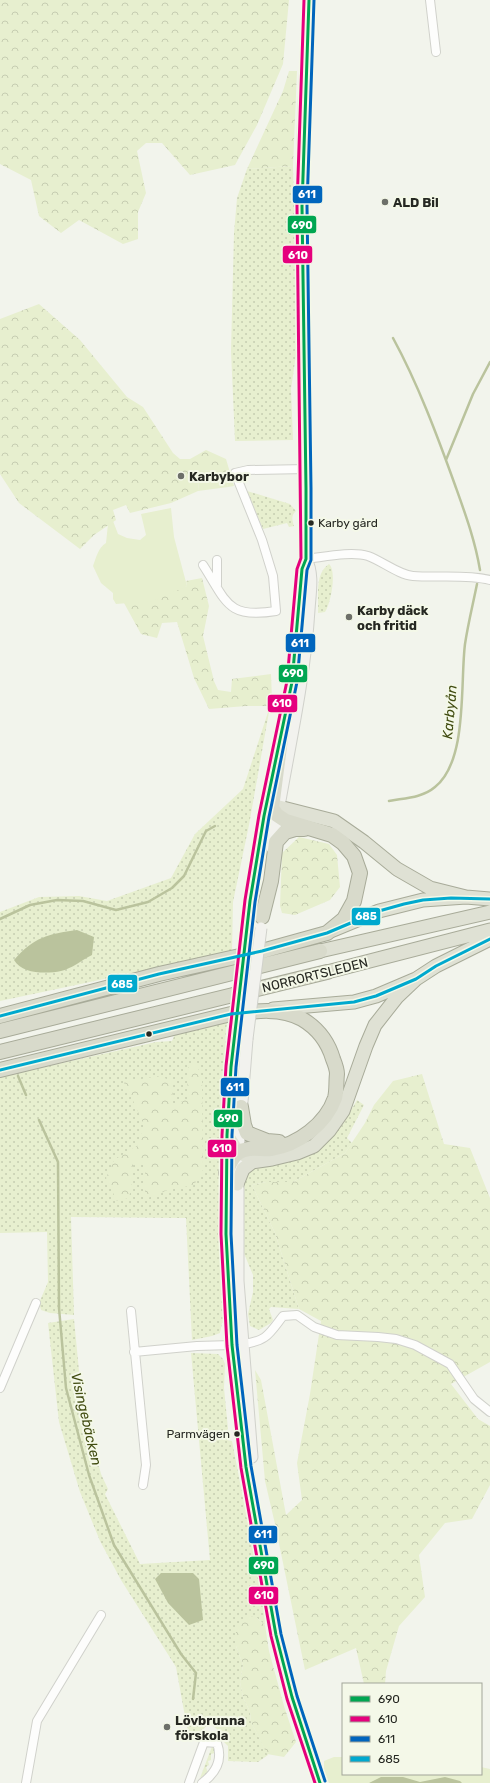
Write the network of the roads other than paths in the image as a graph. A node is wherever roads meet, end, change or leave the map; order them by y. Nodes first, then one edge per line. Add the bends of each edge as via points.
1 (309, 0) edge
2 (430, 0) edge
3 (436, 52) dead end
4 (307, 469) junction
5 (306, 559) junction
6 (217, 560) dead end
7 (203, 565) dead end
8 (490, 580) edge
9 (216, 586) junction
10 (282, 731) joint
11 (273, 812) junction
12 (318, 830) junction
13 (466, 897) junction
14 (490, 899) edge
15 (490, 912) edge
16 (261, 923) junction
17 (490, 930) edge
18 (327, 933) junction
19 (490, 939) edge
20 (320, 951) joint
21 (327, 972) joint
22 (416, 979) junction
23 (261, 1010) junction
24 (0, 1016) edge
25 (0, 1031) edge
26 (0, 1052) edge
27 (0, 1070) edge
28 (241, 1107) junction
29 (227, 1135) junction
30 (297, 1139) junction
31 (238, 1152) junction
32 (272, 1160) junction
33 (226, 1173) junction
34 (237, 1184) junction
35 (36, 1304) dead end
36 (131, 1310) dead end
37 (237, 1344) junction
38 (134, 1352) junction
39 (0, 1388) edge
40 (490, 1412) edge
41 (143, 1485) dead end
42 (100, 1615) dead end
43 (26, 1783) edge
44 (189, 1783) edge
45 (202, 1783) edge
46 (320, 1783) edge

1 - 4 main road via 302,135
2 - 3 street
4 - 5 main road
4 - 9 street via 248,470 235,473 262,540 273,576 276,611 258,614 234,609
5 - 8 street via 355,554 367,556 411,576
5 - 10 main road via 302,569 292,682
5 - 11 main road via 310,567 310,592 302,684
6 - 9 street
7 - 9 street
10 - 11 highway
11 - 12 highway via 286,821
11 - 13 highway via 334,821 397,869 430,888
11 - 16 main road
11 - 29 main road, bridge via 247,926 231,1067
12 - 16 highway via 295,829 285,832 276,842 271,881
12 - 18 highway via 332,835 343,843 354,856 360,873 354,901 344,919
13 - 14 highway
13 - 18 highway via 404,904 379,911
15 - 20 highway, NORRORTSLEDEN
16 - 28 main road, bridge
17 - 21 highway, NORRORTSLEDEN
18 - 24 highway
19 - 22 highway
20 - 25 highway, NORRORTSLEDEN
21 - 26 highway, NORRORTSLEDEN
22 - 23 highway via 376,996 354,1002
22 - 32 highway via 397,997 375,1025 343,1111 329,1131 314,1146
23 - 27 highway via 193,1022
23 - 30 highway via 302,1019 320,1033 329,1045 337,1070 335,1097 326,1117 315,1128
28 - 30 highway via 248,1133 267,1141 284,1142
28 - 31 main road
29 - 31 highway
29 - 33 main road
30 - 31 highway via 281,1147 247,1148
31 - 32 highway via 251,1158
31 - 33 highway
31 - 34 main road
32 - 34 highway via 252,1162 243,1169
33 - 37 main road via 226,1234
34 - 37 main road
35 - 39 street
36 - 38 street
37 - 38 street
37 - 40 street via 253,1343 265,1338 283,1316 298,1315 314,1327 337,1335 396,1340 415,1345 450,1364 474,1399
37 - 46 main road via 252,1466 254,1512 276,1635 292,1697
38 - 41 street via 146,1465
42 - 43 street via 37,1721
44 - 45 street via 204,1742 217,1743 220,1753 217,1765 210,1777

